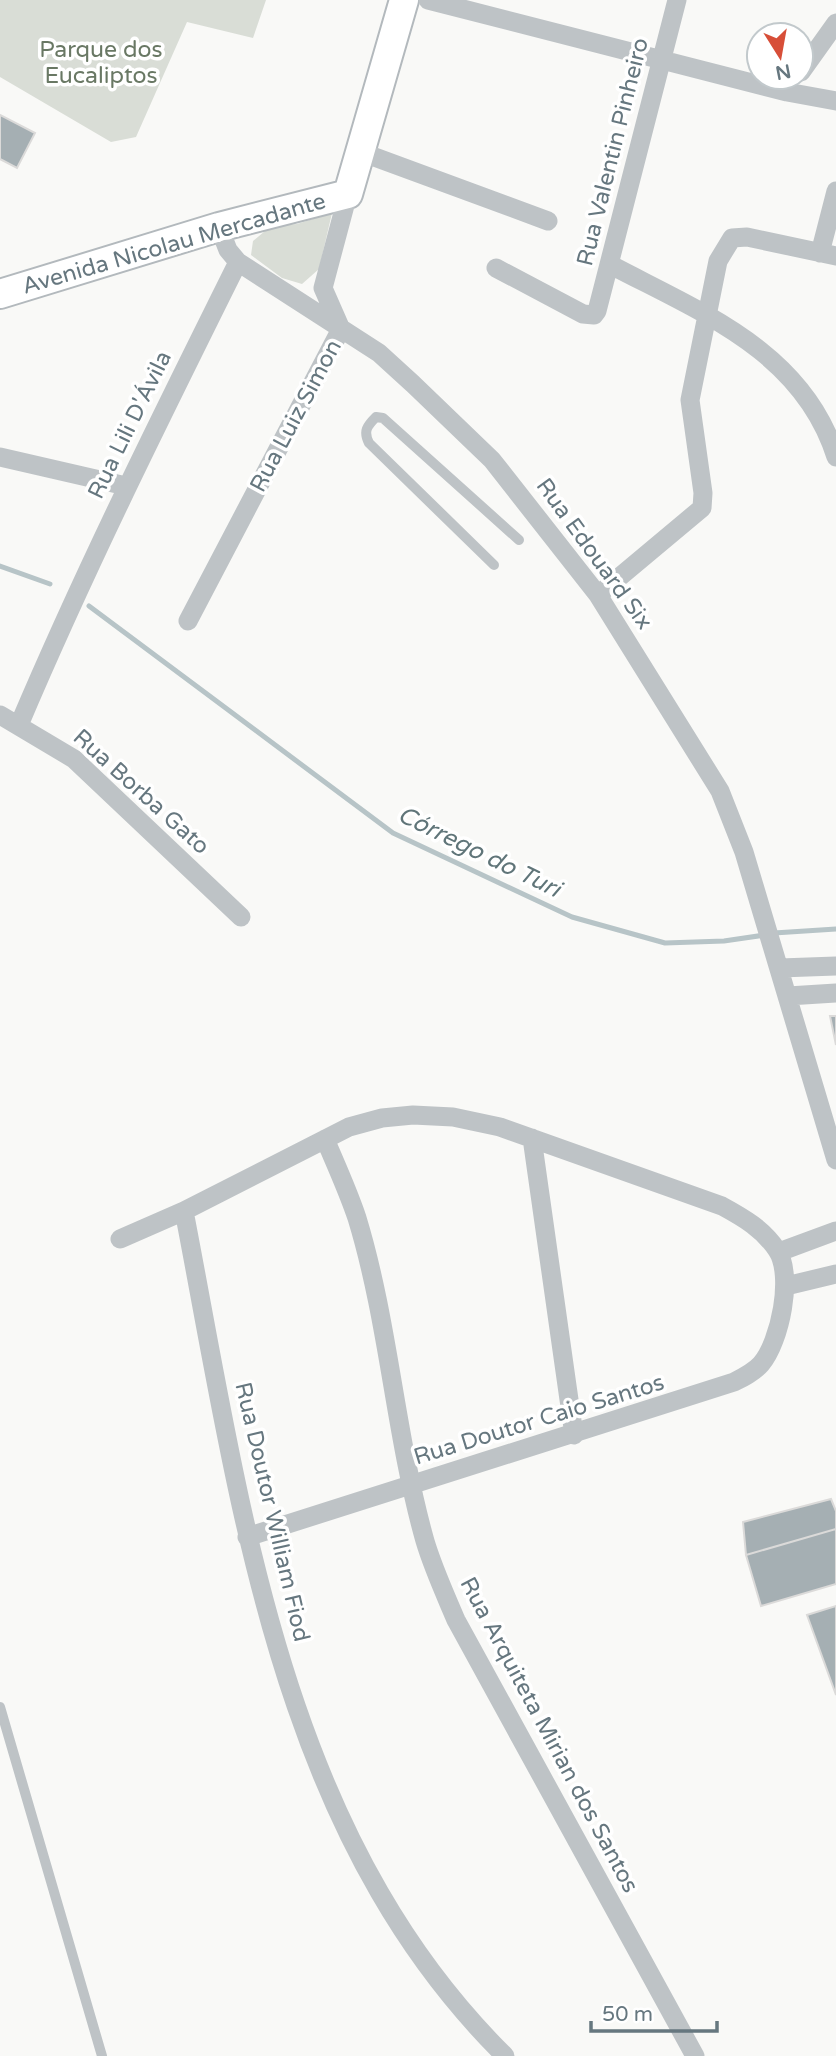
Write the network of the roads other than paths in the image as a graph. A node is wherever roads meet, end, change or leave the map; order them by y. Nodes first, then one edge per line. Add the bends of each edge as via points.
1 (404, 0) edge
2 (428, 0) edge
3 (677, 0) edge
4 (836, 23) edge
5 (815, 52) edge
6 (662, 60) junction
7 (745, 75) edge
8 (810, 91) edge
9 (836, 101) edge
10 (361, 152) junction
11 (836, 191) edge
12 (348, 194) junction
13 (548, 221) dead end
14 (219, 227) junction
15 (828, 255) edge
16 (238, 262) junction
17 (611, 264) junction
18 (496, 268) dead end
19 (324, 288) junction
20 (0, 294) edge
21 (293, 297) junction
22 (706, 316) junction
23 (341, 330) junction
24 (816, 410) junction
25 (836, 413) edge
26 (0, 457) edge
27 (836, 457) edge
28 (126, 486) junction
29 (519, 540) dead end
30 (494, 565) dead end
31 (598, 595) junction
32 (188, 621) dead end
33 (0, 715) edge
34 (19, 725) junction
35 (241, 917) dead end
36 (836, 965) edge
37 (780, 968) junction
38 (836, 993) edge
39 (788, 996) junction
40 (532, 1138) junction
41 (325, 1139) junction
42 (836, 1160) edge
43 (184, 1211) junction
44 (836, 1231) edge
45 (120, 1239) dead end
46 (779, 1252) junction
47 (836, 1274) edge
48 (786, 1286) junction
49 (574, 1435) junction
50 (411, 1485) junction
51 (247, 1537) junction
52 (0, 1707) edge
53 (102, 2056) edge
54 (505, 2056) edge
55 (695, 2056) edge

1 - 10 main road
2 - 6 street
3 - 6 street, Rua Valentin Pinheiro
4 - 5 street
6 - 7 street
6 - 17 street, Rua Valentin Pinheiro
8 - 9 street
10 - 12 main road
10 - 13 street
11 - 15 street
12 - 14 main road, Avenida Nicolau Mercadante
12 - 19 street
14 - 16 street
14 - 20 main road, Avenida Nicolau Mercadante
15 - 22 street via 747,237 732,238 718,261
16 - 21 street, Rua Edouard Six
16 - 28 street, Rua Lili D'Ávila
17 - 18 street, Rua Valentin Pinheiro via 594,314 583,314
17 - 22 street
19 - 21 street
19 - 23 street, Rua Luiz Simon
21 - 23 street, Rua Edouard Six
22 - 24 street via 772,357
22 - 31 street via 691,400 702,508
23 - 31 street, Rua Edouard Six via 379,354 492,460
23 - 32 street, Rua Luiz Simon
24 - 25 street
24 - 27 street
26 - 28 street
28 - 34 street, Rua Lili D'Ávila
29 - 30 lane via 383,418 376,417 366,427 369,443
31 - 37 street, Rua Edouard Six via 720,791
33 - 34 street, Rua Borba Gato
34 - 35 street, Rua Borba Gato via 74,759
36 - 37 street
37 - 39 street, Rua Edouard Six
38 - 39 street
39 - 42 street, Rua Edouard Six
40 - 41 street via 453,1117 413,1115 360,1124
40 - 46 street via 722,1206 754,1224
40 - 49 street
41 - 43 street
41 - 50 street, Rua Arquiteta Mirian dos Santos via 353,1207 367,1258
43 - 45 street
43 - 51 street, Rua Doutor William Fiod
44 - 46 street
46 - 48 street
47 - 48 street
48 - 49 street, Rua Doutor Caio Santos via 772,1342 762,1363 747,1375 709,1392
49 - 50 street, Rua Doutor Caio Santos
50 - 51 street, Rua Doutor Caio Santos
50 - 55 street, Rua Arquiteta Mirian dos Santos via 425,1541 456,1620
51 - 54 street, Rua Doutor William Fiod via 282,1667 353,1847 396,1923 480,2032
52 - 53 lane

